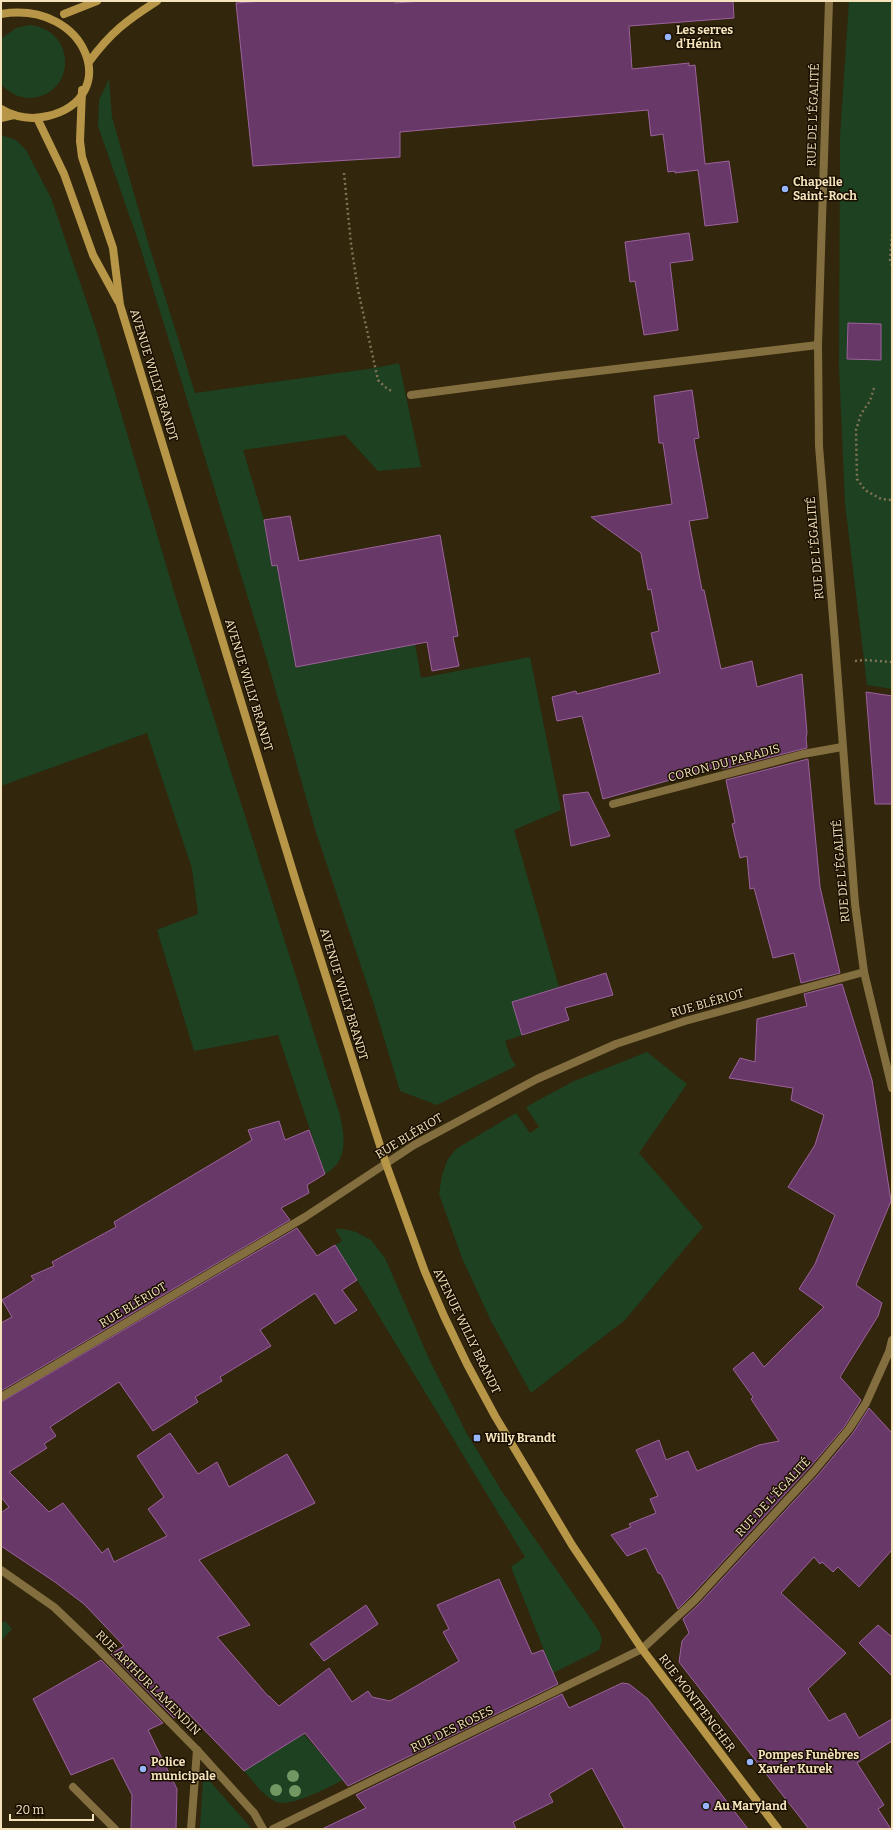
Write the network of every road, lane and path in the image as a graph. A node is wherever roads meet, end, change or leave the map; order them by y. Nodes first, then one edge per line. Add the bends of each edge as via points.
1 (97, 1) edge
2 (157, 1) edge
3 (829, 1) edge
4 (23, 5) dead end
5 (54, 9) dead end
6 (1, 14) edge
7 (78, 28) dead end
8 (89, 62) junction
9 (82, 90) junction
10 (1, 109) edge
11 (14, 115) junction
12 (1, 118) edge
13 (37, 118) junction
14 (344, 173) dead end
15 (892, 234) edge
16 (892, 265) edge
17 (120, 305) junction
18 (818, 345) junction
19 (874, 388) dead end
20 (411, 395) joint
21 (892, 500) edge
22 (864, 660) dead end
23 (892, 662) edge
24 (842, 747) junction
25 (613, 804) dead end
26 (864, 972) junction
27 (892, 1088) edge
28 (386, 1164) junction
29 (892, 1340) edge
30 (1, 1397) edge
31 (1, 1570) edge
32 (642, 1649) junction
33 (197, 1750) junction
34 (73, 1787) dead end
35 (115, 1829) edge
36 (191, 1829) edge
37 (263, 1829) edge
38 (273, 1829) edge
39 (778, 1829) edge

1 - 5 main road via 67,16
2 - 8 main road via 129,19 104,42
3 - 18 street, RUE DE L'ÉGALITÉ
4 - 6 main road
7 - 8 main road via 88,48
8 - 9 main road via 88,77
9 - 13 main road via 74,101 62,110
9 - 17 main road, AVENUE WILLY BRANDT via 82,157 113,248
10 - 11 main road
11 - 12 main road
11 - 13 main road
13 - 17 main road, AVENUE WILLY BRANDT via 64,174 93,255
14 - 20 path via 358,290 378,380 394,392
15 - 16 path
17 - 28 main road, AVENUE WILLY BRANDT via 297,885
18 - 20 street
18 - 24 street, RUE DE L'ÉGALITÉ via 819,446
19 - 21 path via 856,430 857,479 865,490 881,499
22 - 23 path
24 - 25 street, CORON DU PARADIS via 803,754
24 - 26 street, RUE DE L'ÉGALITÉ via 855,904
26 - 27 street, RUE DE L'ÉGALITÉ
26 - 28 street, RUE BLÉRIOT via 616,1044 537,1079 414,1145
28 - 30 street, RUE BLÉRIOT via 305,1217
28 - 32 main road, AVENUE WILLY BRANDT via 425,1272 468,1364 525,1468 572,1545
29 - 32 street, RUE DE L'ÉGALITÉ via 866,1403 849,1430 695,1600
31 - 33 street, RUE ARTHUR LAMENDIN via 54,1607
32 - 38 street, RUE DES ROSES
32 - 39 main road, RUE MONTPENCHER
33 - 36 street
33 - 37 street, RUE ARTHUR LAMENDIN via 254,1814
34 - 35 street

